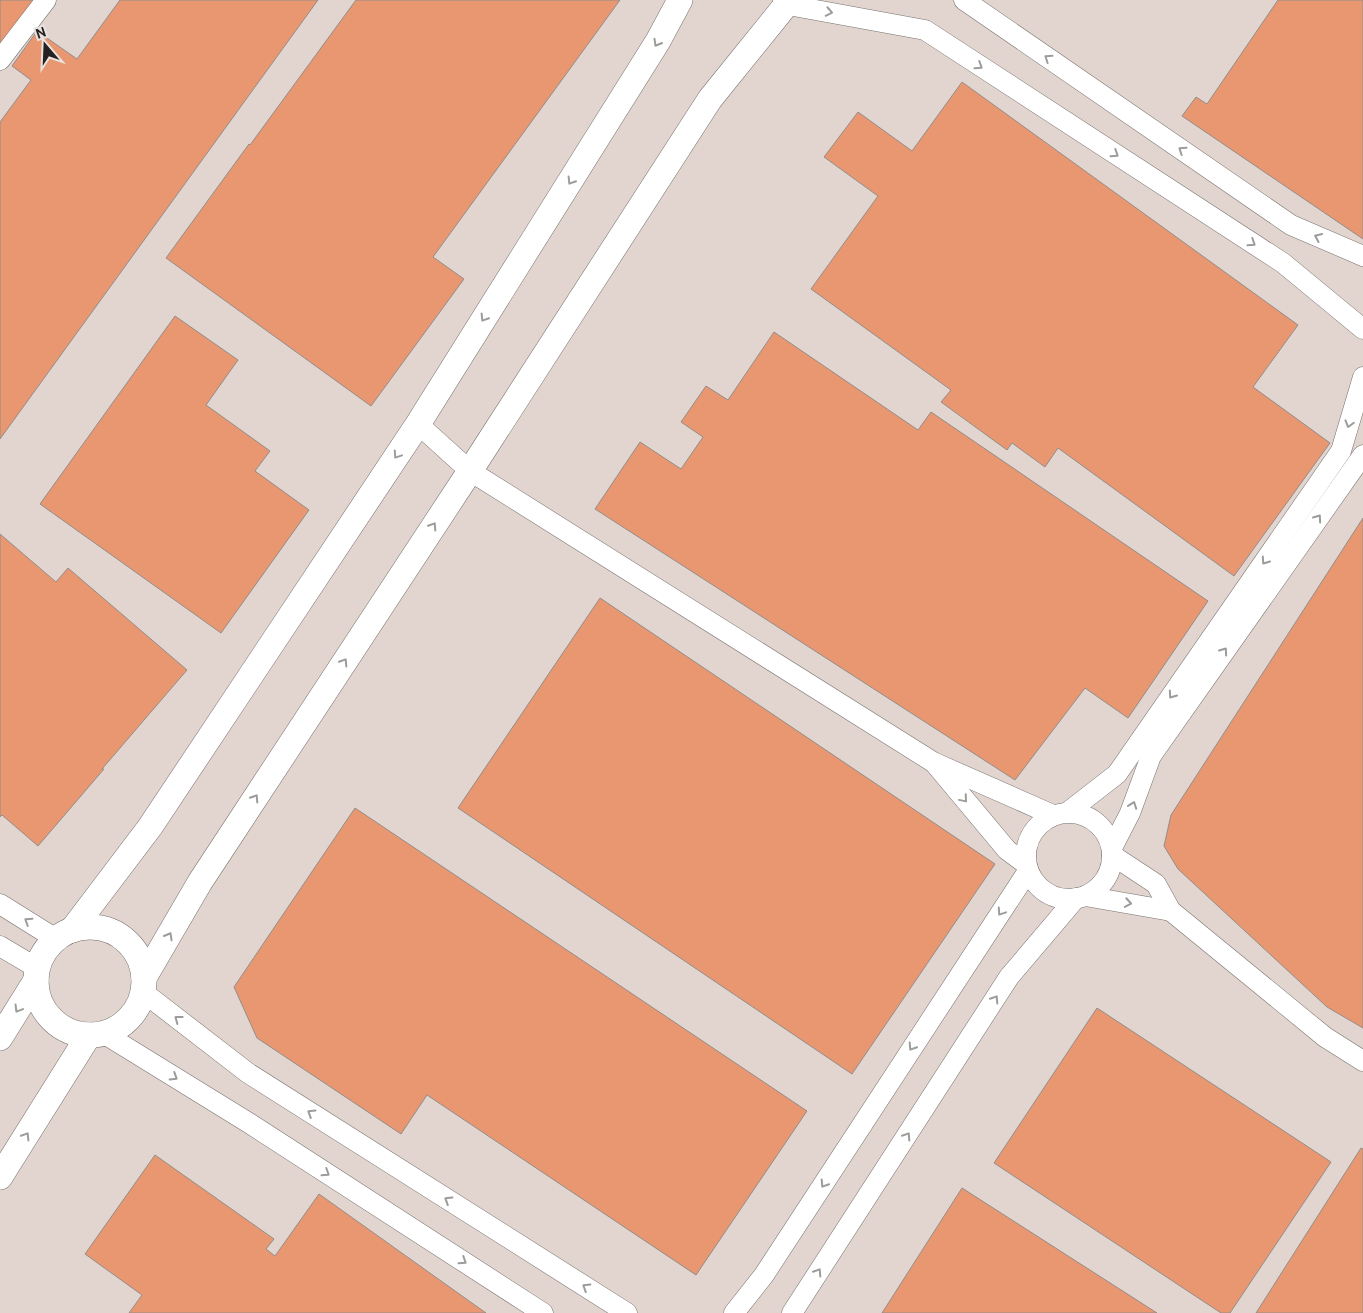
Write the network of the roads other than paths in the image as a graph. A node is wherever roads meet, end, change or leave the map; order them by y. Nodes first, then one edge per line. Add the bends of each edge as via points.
1 (46, 0) edge
2 (680, 0) edge
3 (964, 0) edge
4 (787, 2) edge
5 (0, 60) edge
6 (1363, 256) edge
7 (1363, 329) edge
8 (1363, 377) edge
9 (418, 424) junction
10 (1363, 455) edge
11 (470, 471) junction
12 (933, 762) junction
13 (1061, 814) junction
14 (1112, 852) junction
15 (1027, 867) junction
16 (1080, 897) junction
17 (0, 904) edge
18 (1171, 911) junction
19 (64, 935) junction
20 (0, 946) edge
21 (36, 974) junction
22 (143, 985) junction
23 (96, 1034) junction
24 (0, 1038) edge
25 (1363, 1061) edge
26 (0, 1177) edge
27 (543, 1313) edge
28 (627, 1313) edge
29 (734, 1313) edge
30 (792, 1313) edge

1 - 5 street
2 -> 9 street via 653,50
6 -> 3 street via 1291,225
4 -> 7 street via 925,30 1283,264
4 - 11 street via 710,99
8 -> 13 street via 1341,451 1117,774
9 - 11 street
9 -> 19 street via 150,827
14 -> 10 street via 1151,756
11 - 12 street
22 -> 11 street via 200,882
12 - 13 street
12 -> 15 street via 1006,850
13 - 14 street via 1080,814 1092,819 1108,837
13 - 15 street via 1043,821 1034,829 1025,852
14 - 16 street via 1105,879 1097,889
14 - 18 street via 1156,884
15 - 16 street via 1035,883 1046,893 1061,898
15 -> 29 street via 764,1275
16 -> 18 street
30 -> 16 street via 1009,977
19 -> 17 street
18 - 25 street via 1325,1037
19 - 21 street via 44,952
19 - 22 street via 88,927 105,929 120,936 132,947 140,962
20 - 21 street
21 - 23 street via 38,996 45,1012 72,1032
21 -> 24 street
22 - 23 street via 137,1006 129,1018 117,1027
28 -> 22 street via 248,1073
26 -> 23 street
23 -> 27 street via 249,1123

